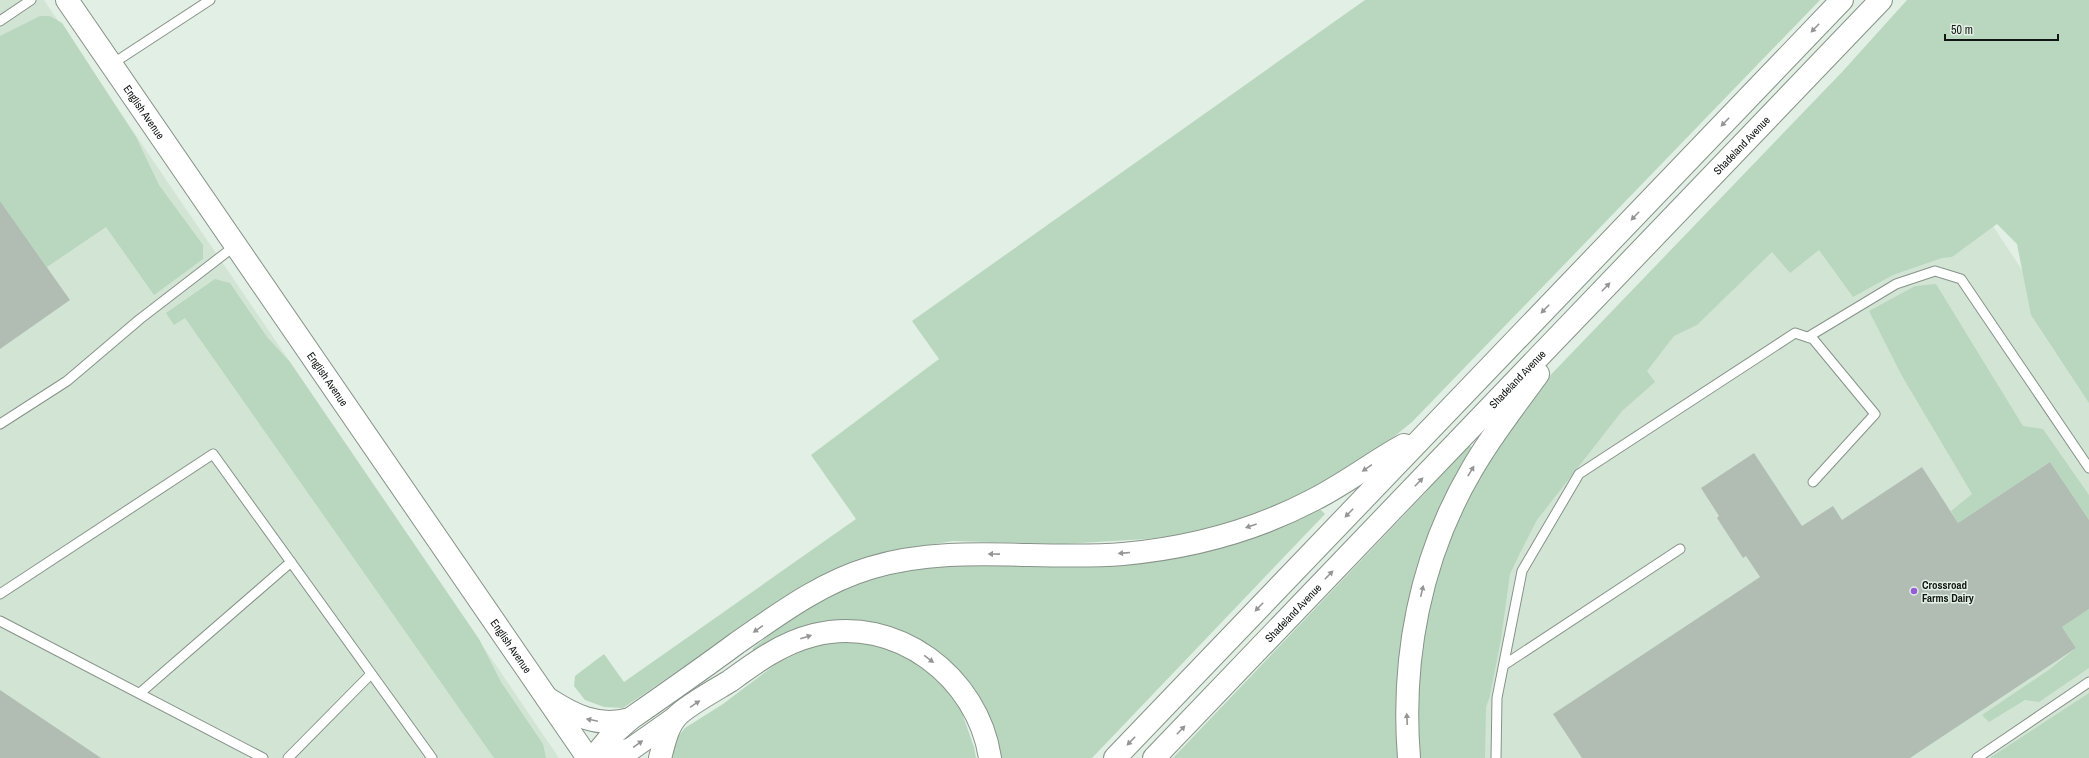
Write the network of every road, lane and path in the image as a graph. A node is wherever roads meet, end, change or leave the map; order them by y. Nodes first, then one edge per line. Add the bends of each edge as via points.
1 (31, 0) edge
2 (67, 0) edge
3 (210, 0) edge
4 (1842, 0) edge
5 (1881, 0) edge
6 (0, 21) edge
7 (112, 64) junction
8 (236, 245) junction
9 (1583, 311) junction
10 (1808, 336) junction
11 (0, 424) edge
12 (1424, 434) junction
13 (2089, 468) edge
14 (1813, 482) dead end
15 (1680, 549) dead end
16 (291, 562) junction
17 (0, 594) edge
18 (0, 621) edge
19 (1504, 665) junction
20 (371, 674) junction
21 (2089, 682) edge
22 (140, 693) junction
23 (547, 698) junction
24 (677, 716) junction
25 (630, 719) junction
26 (263, 758) edge
27 (288, 758) edge
28 (432, 758) edge
29 (588, 758) edge
30 (593, 758) edge
31 (602, 758) edge
32 (660, 758) edge
33 (990, 758) edge
34 (1115, 758) edge
35 (1154, 758) edge
36 (1409, 758) edge
37 (1496, 758) edge
38 (1977, 758) edge

1 - 6 lane
2 - 7 main road, English Avenue
3 - 7 lane
4 -> 12 main road
9 -> 5 main road, Shadeland Avenue
7 - 8 main road, English Avenue
8 - 11 lane via 140,319 67,381
8 - 23 main road, English Avenue
35 -> 9 main road, Shadeland Avenue
36 -> 9 main road via 1406,712 1410,649 1425,580 1441,533 1461,489 1490,441
10 - 13 lane via 1896,284 1935,271 1961,279
10 - 14 lane via 1820,346 1875,414
10 - 19 lane via 1794,332 1579,474 1522,571
12 -> 25 main road via 1301,506 1250,527 1203,541 1121,554 935,555 867,569 829,584 798,601
12 -> 34 main road
15 - 19 lane
16 - 17 lane via 213,454
16 - 20 lane
16 - 22 lane
18 - 22 lane
19 - 37 lane via 1497,698
20 - 27 lane
20 - 28 lane
21 - 38 lane
22 - 26 lane
25 -> 23 main road via 617,723 582,718
23 - 29 main road, English Avenue
31 -> 24 main road via 631,749
24 - 32 main road via 667,735
24 -> 33 main road via 771,652 789,643 829,632 864,632 898,641 922,654 949,676 966,694 978,716 985,733
25 - 30 main road via 612,735

